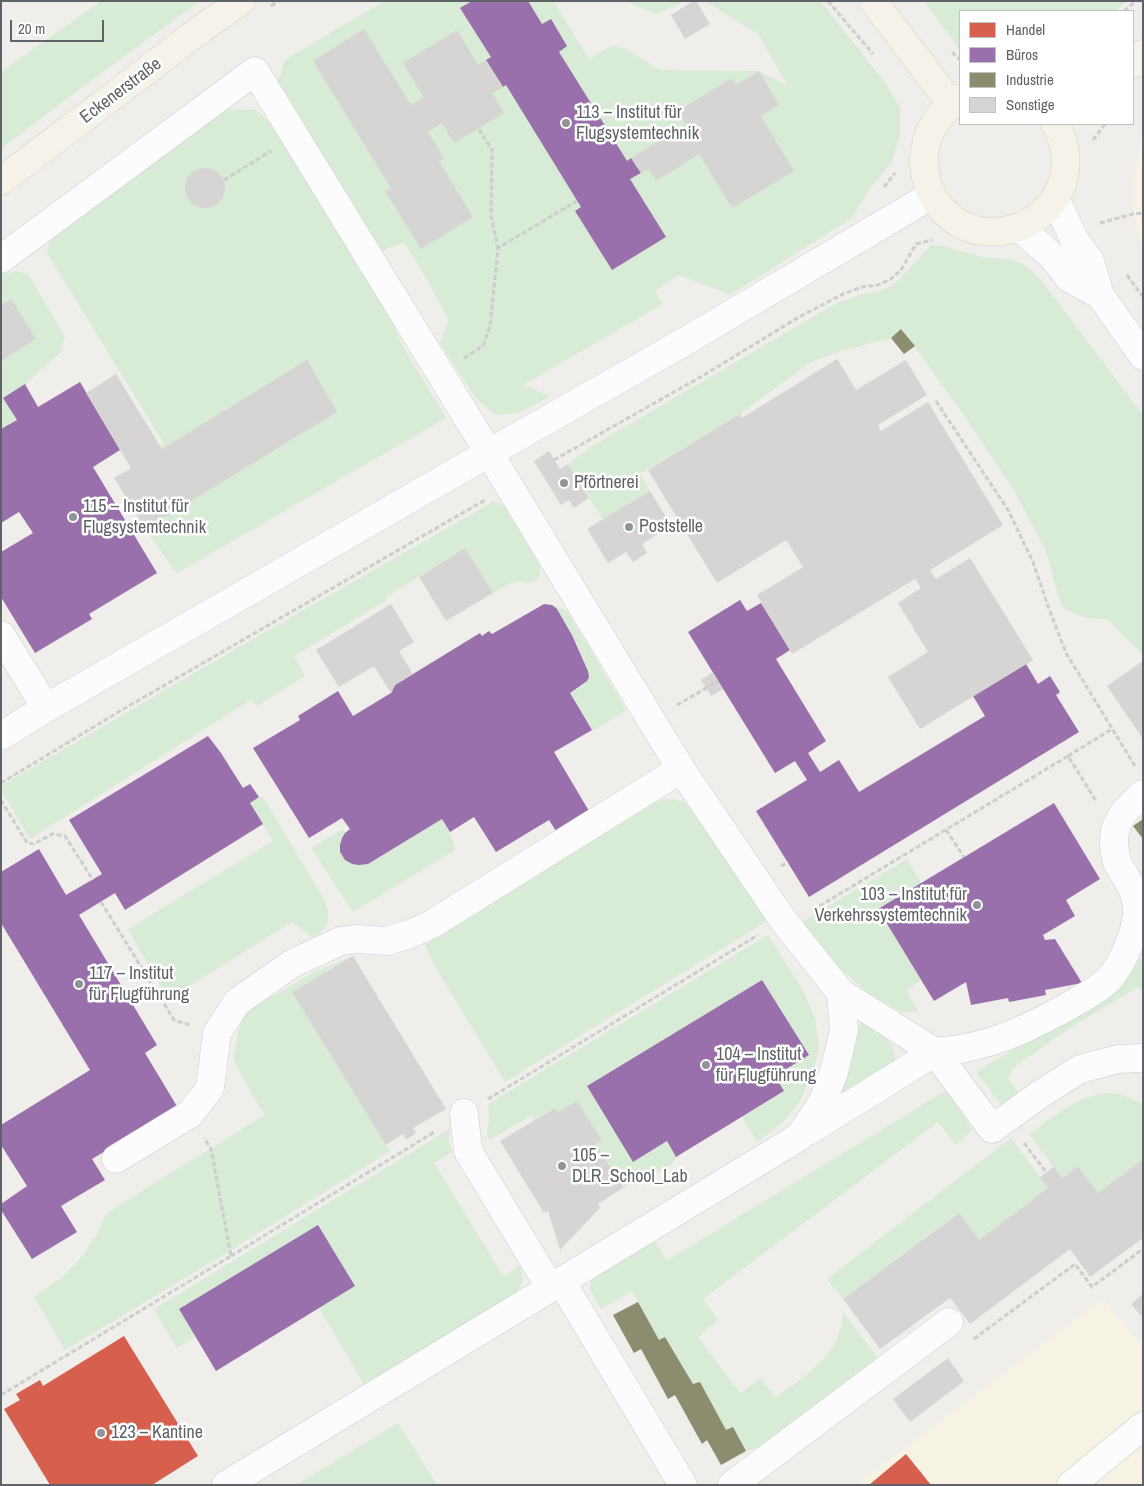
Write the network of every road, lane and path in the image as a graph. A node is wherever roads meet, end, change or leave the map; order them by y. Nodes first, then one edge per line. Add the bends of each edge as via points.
1 (241, 1) edge
2 (828, 1) edge
3 (873, 1) edge
4 (1136, 1) edge
5 (1125, 10) edge
6 (953, 53) dead end
7 (1143, 54) edge
8 (959, 59) edge
9 (879, 61) dead end
10 (1134, 63) edge
11 (956, 102) edge
12 (1055, 125) edge
13 (1077, 125) edge
14 (478, 128) dead end
15 (295, 136) junction
16 (1065, 151) junction
17 (224, 180) dead end
18 (1, 181) edge
19 (932, 195) junction
20 (1055, 198) junction
21 (577, 201) dead end
22 (1143, 213) edge
23 (1093, 224) dead end
24 (1020, 228) junction
25 (935, 239) dead end
26 (498, 248) junction
27 (1, 259) edge
28 (1100, 294) junction
29 (1143, 356) edge
30 (440, 373) junction
31 (936, 401) dead end
32 (489, 453) junction
33 (554, 460) dead end
34 (509, 486) junction
35 (1, 635) edge
36 (718, 681) dead end
37 (46, 708) junction
38 (681, 714) dead end
39 (1112, 729) junction
40 (1, 736) edge
41 (1068, 756) junction
42 (681, 769) junction
43 (1140, 782) edge
44 (1, 783) edge
45 (1, 800) edge
46 (1117, 823) junction
47 (946, 830) junction
48 (964, 857) dead end
49 (93, 880) dead end
50 (101, 902) dead end
51 (783, 920) junction
52 (842, 992) junction
53 (217, 1033) junction
54 (935, 1052) junction
55 (1143, 1058) edge
56 (464, 1113) junction
57 (190, 1114) junction
58 (1006, 1118) junction
59 (799, 1137) junction
60 (116, 1159) dead end
61 (1046, 1172) dead end
62 (1143, 1249) edge
63 (232, 1256) junction
64 (555, 1284) junction
65 (949, 1322) joint
66 (1, 1395) edge
67 (1143, 1426) edge
68 (226, 1485) edge
69 (683, 1485) edge
70 (732, 1485) edge
71 (1071, 1485) edge

1 - 18 main road, Eckenerstraße
2 - 9 path
3 - 11 main road
4 - 5 path
6 - 8 path
7 - 10 main road
11 - 19 main road via 941,114 927,139 924,168
12 - 16 main road
13 - 16 main road
14 - 26 path via 492,150 492,216
15 - 17 path
15 - 27 street via 255,71
15 - 30 street
16 - 20 main road via 1064,176
19 - 24 main road via 942,209 970,228 986,232
19 - 32 street
20 - 24 main road via 1040,216
20 - 28 street via 1075,241 1090,261
21 - 26 path
22 - 23 path
24 - 28 street via 1054,258 1069,278
25 - 33 path via 916,244 901,270 890,279 843,294 799,317
26 - 30 path via 490,326 483,346
28 - 29 street
30 - 32 street
31 - 39 path via 1008,510 1033,562 1066,653
32 - 34 street
32 - 37 street
34 - 42 street
34 - 44 path
35 - 37 street
36 - 38 path via 676,705
37 - 40 street
39 - 41 path
39 - 43 path
41 - 46 path via 1103,813
41 - 47 path
42 - 51 street
42 - 53 street via 432,924 387,941 341,941 293,963 236,1002
43 - 46 street
45 - 49 path via 27,843 34,844 52,834 65,836
46 - 54 street via 1113,841 1116,861 1132,886 1138,909 1125,953 1110,977 1088,995 1046,1019 997,1040
47 - 48 path
47 - 51 path via 803,916 798,910
50 - 53 path via 174,1020
51 - 52 street
51 - 56 path
52 - 54 street
52 - 59 street via 844,1030 834,1072 822,1103
53 - 57 street via 210,1088
54 - 58 street via 992,1129
54 - 59 street
55 - 58 street via 1118,1059 1080,1069
56 - 63 path
56 - 64 street via 468,1152
57 - 60 street
57 - 63 path via 211,1149
58 - 61 path
59 - 64 street
62 - 65 path via 1092,1287 1075,1264 966,1345
63 - 66 path
64 - 68 street
64 - 69 street
65 - 70 street
67 - 71 street

